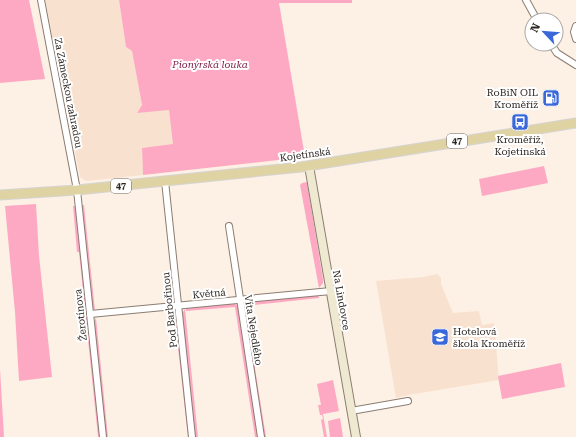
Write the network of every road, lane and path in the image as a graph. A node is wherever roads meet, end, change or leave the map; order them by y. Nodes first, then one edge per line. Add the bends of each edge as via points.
1 (40, 0) edge
2 (526, 0) edge
3 (533, 12) edge
4 (576, 26) edge
5 (576, 40) edge
6 (556, 52) edge
7 (576, 65) edge
8 (576, 123) edge
9 (308, 166) junction
10 (165, 181) junction
11 (77, 190) junction
12 (0, 195) edge
13 (229, 226) dead end
14 (331, 291) junction
15 (240, 300) junction
16 (178, 306) junction
17 (90, 314) junction
18 (408, 401) dead end
19 (351, 410) junction
20 (103, 437) edge
21 (192, 437) edge
22 (261, 437) edge
23 (356, 437) edge

1 - 11 street, Za Zámeckou zahradou
2 - 3 street
4 - 5 street
6 - 7 street
8 - 9 main road, Kojetínská / 47
9 - 10 main road, Kojetínská / 47
9 - 14 main road, Na Lindovce
10 - 11 main road, Kojetínská / 47
10 - 16 street, Pod Barbořinou
11 - 12 main road, Kojetínská / 47
11 - 17 street, Žerotínova
13 - 15 street, Víta Nejedlého
14 - 15 street, Květná
14 - 19 main road, Na Lindovce
15 - 16 street, Květná
15 - 22 street, Víta Nejedlého
16 - 17 street, Květná
16 - 21 street, Pod Barbořinou
17 - 20 street, Žerotínova
18 - 19 street
19 - 23 main road, Na Lindovce

